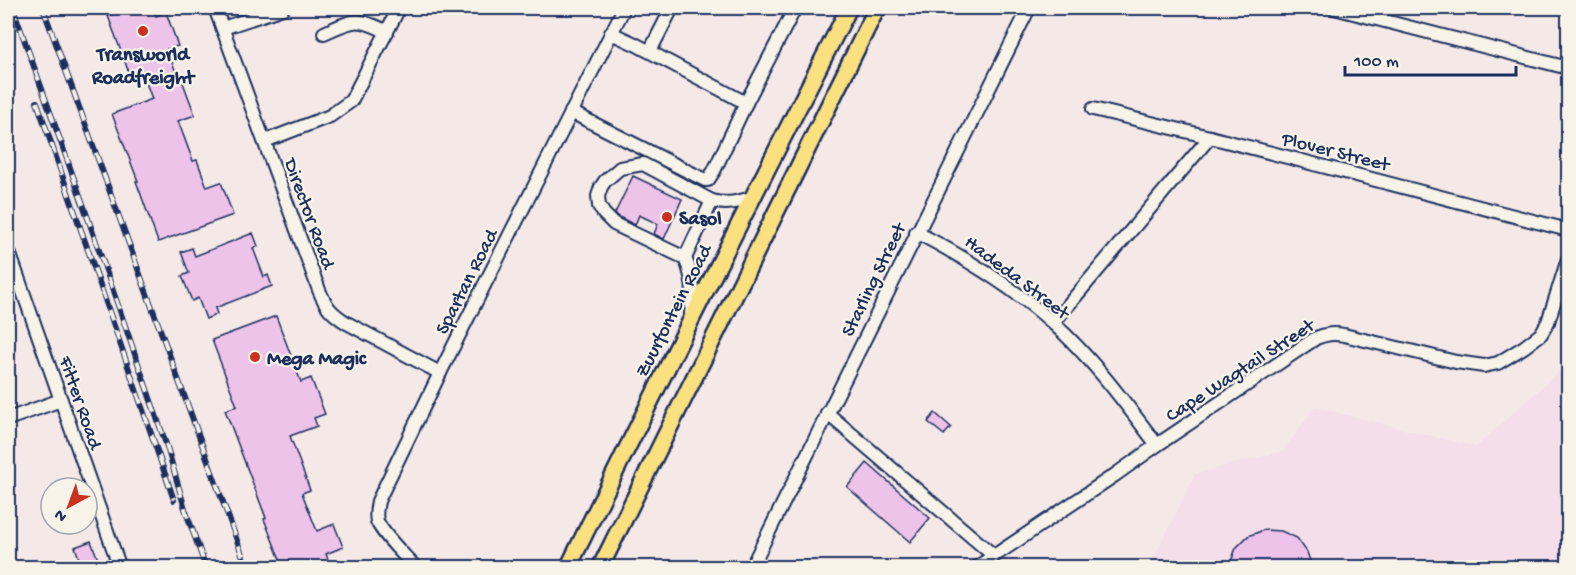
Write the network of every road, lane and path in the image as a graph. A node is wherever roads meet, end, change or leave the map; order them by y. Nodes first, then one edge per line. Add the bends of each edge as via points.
1 (215, 8) edge
2 (283, 8) edge
3 (397, 8) edge
4 (624, 8) edge
5 (672, 8) edge
6 (795, 8) edge
7 (849, 8) edge
8 (877, 8) edge
9 (1029, 8) edge
10 (1334, 8) edge
11 (222, 28) junction
12 (387, 32) junction
13 (324, 33) dead end
14 (611, 33) junction
15 (650, 51) junction
16 (1569, 68) edge
17 (747, 103) junction
18 (1093, 109) dead end
19 (571, 112) junction
20 (1210, 137) junction
21 (265, 141) junction
22 (752, 198) junction
23 (712, 201) junction
24 (1569, 230) edge
25 (916, 232) junction
26 (8, 249) edge
27 (685, 258) junction
28 (1569, 259) edge
29 (1053, 323) junction
30 (688, 329) junction
31 (440, 373) junction
32 (61, 400) junction
33 (827, 413) junction
34 (8, 419) edge
35 (1157, 445) junction
36 (993, 555) junction
37 (120, 567) edge
38 (416, 567) edge
39 (568, 567) edge
40 (600, 567) edge
41 (751, 567) edge
42 (976, 567) edge

1 - 11 street, Director Road
2 - 11 street
3 - 12 street
4 - 14 street, Spartan Road
5 - 15 street
6 - 17 street
7 - 22 main road, Zuurfontein Road
8 - 40 main road
9 - 25 street, Starling Street
10 - 16 street
11 - 21 street, Director Road
12 - 13 street via 372,24 352,21
12 - 21 street via 351,101 330,116
14 - 15 street
14 - 19 street, Spartan Road
15 - 17 street
17 - 19 street via 708,180
18 - 20 street, Plover Street
19 - 31 street, Spartan Road
20 - 24 street, Plover Street
20 - 29 street
21 - 31 street, Director Road via 325,305 347,323
22 - 23 street via 722,204
22 - 30 main road, Zuurfontein Road
23 - 27 street
23 - 27 street via 643,164 620,168 601,187 599,206 614,224
25 - 29 street, Hadeda Street via 986,273
25 - 33 street, Starling Street
26 - 32 street, Fitter Road
27 - 30 street via 693,281
28 - 35 street, Cape Wagtail Street via 1548,322 1540,334 1498,363 1484,366 1456,362 1333,333 1316,338
29 - 35 street, Hadeda Street via 1116,392
30 - 39 main road, Zuurfontein Road
31 - 38 street, Spartan Road via 376,512 383,531
32 - 34 street
32 - 37 street, Fitter Road
33 - 36 street
33 - 41 street, Starling Street
35 - 36 street, Cape Wagtail Street
36 - 42 street, Cape Wagtail Street

